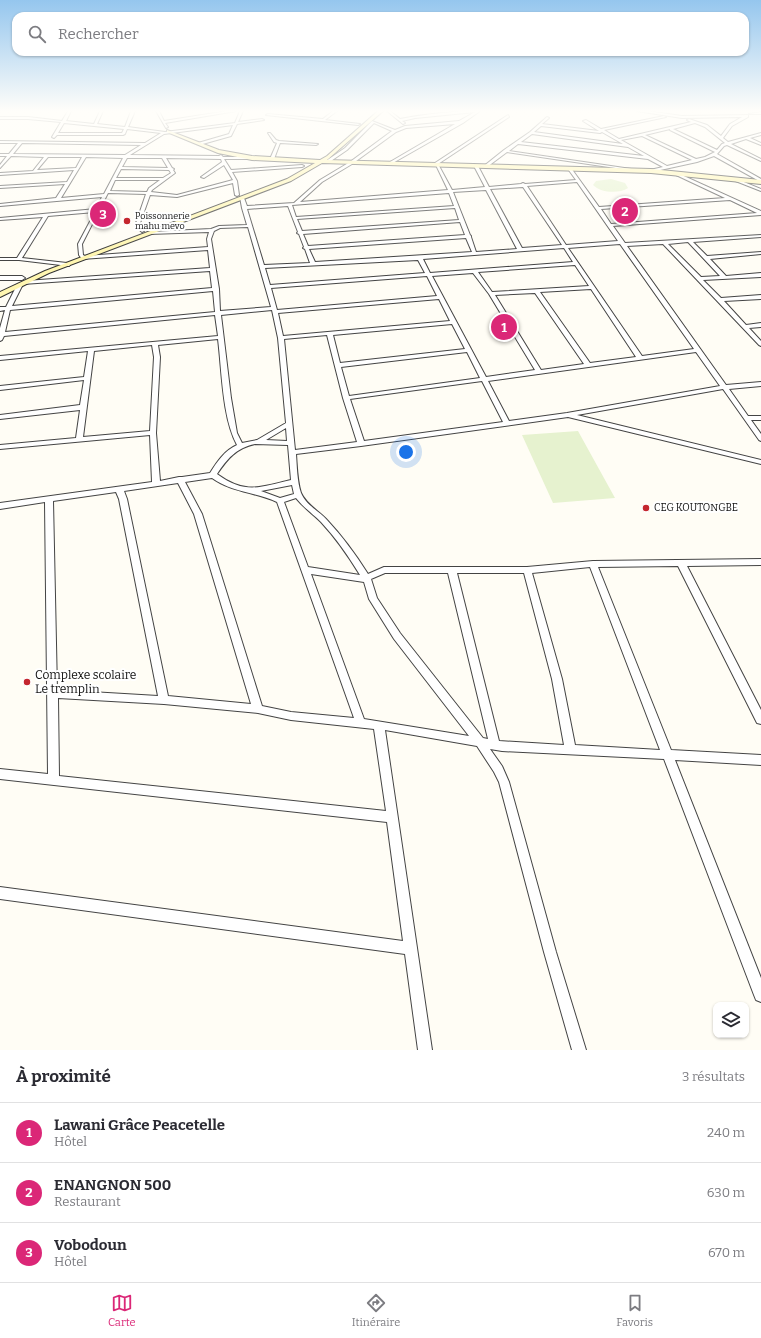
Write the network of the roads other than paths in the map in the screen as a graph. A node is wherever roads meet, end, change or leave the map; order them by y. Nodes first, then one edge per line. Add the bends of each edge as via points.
1 (44, 160) edge
2 (83, 160) edge
3 (124, 160) edge
4 (165, 160) edge
5 (224, 160) joint
6 (292, 160) edge
7 (356, 160) edge
8 (396, 160) edge
9 (442, 160) edge
10 (493, 160) edge
11 (567, 160) edge
12 (653, 160) edge
13 (728, 160) edge
14 (311, 161) junction
15 (324, 161) junction
16 (696, 161) edge
17 (352, 163) junction
18 (391, 163) junction
19 (436, 164) junction
20 (302, 166) junction
21 (476, 166) junction
22 (486, 166) junction
23 (120, 168) junction
24 (667, 168) junction
25 (77, 169) junction
26 (172, 169) junction
27 (570, 169) junction
28 (638, 170) junction
29 (230, 171) junction
30 (652, 171) junction
31 (34, 172) junction
32 (675, 173) junction
33 (0, 174) edge
34 (203, 177) dead end
35 (114, 179) junction
36 (165, 179) junction
37 (734, 179) junction
38 (578, 181) junction
39 (761, 181) edge
40 (235, 182) junction
41 (68, 183) junction
42 (523, 184) junction
43 (0, 187) edge
44 (488, 187) junction
45 (450, 190) junction
46 (761, 190) edge
47 (106, 193) junction
48 (147, 193) junction
49 (239, 197) junction
50 (58, 199) junction
51 (730, 199) junction
52 (289, 204) junction
53 (295, 204) junction
54 (0, 205) edge
55 (244, 208) junction
56 (456, 208) junction
57 (598, 208) junction
58 (98, 210) junction
59 (761, 214) edge
60 (46, 215) junction
61 (294, 218) junction
62 (2, 219) edge
63 (462, 221) junction
64 (0, 225) edge
65 (610, 225) junction
66 (250, 226) junction
67 (212, 230) junction
68 (142, 231) junction
69 (299, 232) junction
70 (149, 233) junction
71 (469, 236) junction
72 (760, 237) edge
73 (690, 241) junction
74 (666, 243) junction
75 (623, 244) junction
76 (566, 246) junction
77 (210, 248) junction
78 (305, 248) junction
79 (520, 249) junction
80 (474, 252) junction
81 (761, 253) edge
82 (82, 256) junction
83 (420, 258) junction
84 (706, 258) junction
85 (0, 259) edge
86 (19, 259) junction
87 (576, 263) junction
88 (58, 264) junction
89 (313, 264) junction
90 (67, 265) junction
91 (262, 267) junction
92 (213, 269) junction
93 (474, 271) junction
94 (429, 275) junction
95 (761, 275) edge
96 (724, 277) junction
97 (0, 278) edge
98 (700, 279) junction
99 (22, 282) junction
100 (268, 287) junction
101 (592, 288) junction
102 (0, 289) edge
103 (216, 290) junction
104 (537, 292) junction
105 (491, 294) junction
106 (0, 295) edge
107 (440, 296) junction
108 (761, 297) edge
109 (720, 300) junction
110 (8, 308) junction
111 (0, 309) edge
112 (274, 310) junction
113 (219, 313) junction
114 (454, 322) junction
115 (761, 325) edge
116 (744, 327) junction
117 (330, 334) junction
118 (1, 337) edge
119 (221, 337) junction
120 (281, 338) junction
121 (155, 344) junction
122 (761, 344) edge
123 (91, 350) junction
124 (469, 350) junction
125 (698, 350) junction
126 (0, 358) edge
127 (640, 358) junction
128 (339, 365) junction
129 (588, 365) junction
130 (539, 372) junction
131 (88, 378) junction
132 (486, 380) junction
133 (761, 384) edge
134 (725, 387) junction
135 (0, 388) edge
136 (346, 398) junction
137 (84, 408) junction
138 (567, 414) junction
139 (0, 417) edge
140 (747, 418) junction
141 (761, 418) edge
142 (507, 423) junction
143 (289, 424) junction
144 (153, 433) junction
145 (79, 438) junction
146 (761, 439) edge
147 (260, 440) junction
148 (291, 443) junction
149 (361, 444) junction
150 (240, 445) junction
151 (0, 447) edge
152 (293, 452) junction
153 (761, 462) edge
154 (213, 475) junction
155 (179, 479) junction
156 (295, 482) junction
157 (156, 483) junction
158 (119, 489) junction
159 (246, 491) junction
160 (298, 495) junction
161 (49, 500) junction
162 (280, 501) junction
163 (0, 506) edge
164 (761, 562) edge
165 (681, 563) junction
166 (593, 564) junction
167 (306, 570) junction
168 (527, 570) junction
169 (452, 571) junction
170 (367, 579) junction
171 (52, 694) junction
172 (164, 700) junction
173 (258, 709) junction
174 (761, 720) edge
175 (361, 724) junction
176 (378, 725) junction
177 (480, 742) junction
178 (495, 745) junction
179 (570, 749) junction
180 (667, 755) junction
181 (761, 760) edge
182 (0, 774) edge
183 (54, 780) junction
184 (391, 817) junction
185 (0, 893) edge
186 (410, 948) junction
187 (761, 995) edge
188 (425, 1050) edge
189 (579, 1050) edge

1 - 31 street
2 - 25 street
3 - 23 street
4 - 26 street
5 - 29 street
5 - 34 street
6 - 14 main road
7 - 17 street
8 - 18 street
9 - 19 street
10 - 22 street
11 - 28 street
12 - 24 street
13 - 39 street
14 - 15 main road
14 - 20 main road
15 - 17 main road
15 - 49 main road via 289,180
16 - 24 street
17 - 18 main road
17 - 53 street via 321,181
18 - 19 main road
19 - 21 main road
19 - 45 street
20 - 29 street
20 - 49 main road
21 - 22 main road
21 - 44 street
22 - 27 main road
23 - 26 street
23 - 35 street
24 - 30 street
25 - 31 street
25 - 41 street
26 - 36 street via 173,173
27 - 28 main road
27 - 38 street
28 - 30 main road
29 - 40 street
30 - 32 main road
31 - 33 street
32 - 37 main road
32 - 51 street
35 - 36 street
35 - 47 street
36 - 48 street
37 - 39 main road
37 - 46 street
38 - 42 street
38 - 57 street
40 - 48 street via 177,196
40 - 49 street
41 - 43 street
41 - 50 street
42 - 44 street
42 - 76 street
44 - 45 street
44 - 79 street
45 - 53 street
45 - 56 street
47 - 48 street
47 - 50 street
47 - 58 street
48 - 68 street via 137,226
49 - 55 street
49 - 68 main road
49 - 70 main road
50 - 54 street
51 - 57 street
51 - 59 street
52 - 53 street
52 - 55 street
52 - 61 street
55 - 66 street
56 - 61 street
56 - 63 street
57 - 65 street
58 - 60 street
58 - 82 street via 80,244
59 - 65 street
60 - 62 street
60 - 86 street
61 - 69 street
62 - 64 street
63 - 69 street
63 - 71 street
65 - 75 street
66 - 67 street
66 - 91 street
67 - 70 street
67 - 77 street
68 - 82 main road
69 - 78 street
70 - 82 main road
71 - 78 street
71 - 80 street
72 - 73 street
73 - 74 street
73 - 84 street
74 - 75 street
74 - 98 street
75 - 76 street
75 - 125 street
76 - 79 street
76 - 87 street
77 - 82 street
77 - 92 street
78 - 89 street
79 - 80 street
80 - 83 street
81 - 84 street
82 - 88 main road
82 - 90 main road
83 - 89 street
83 - 94 street
84 - 96 street
85 - 86 street
86 - 88 street
87 - 93 street
87 - 101 street
88 - 90 street
88 - 99 main road
89 - 91 street
90 - 99 main road
91 - 100 street
92 - 99 street
92 - 103 street
93 - 94 street
93 - 105 street
94 - 100 street
94 - 107 street
95 - 96 street
96 - 98 street
97 - 99 street
98 - 109 street
99 - 102 main road
99 - 106 main road
99 - 110 street
100 - 112 street
101 - 104 street
101 - 127 street
103 - 110 street
103 - 113 street
104 - 105 street
104 - 129 street
105 - 130 street
107 - 112 street
107 - 114 street
108 - 109 street
109 - 116 street
110 - 111 street
110 - 118 street
112 - 113 street
112 - 120 street
113 - 118 street
113 - 119 street
114 - 117 street
114 - 124 street
115 - 116 street
116 - 122 street
117 - 120 street
117 - 128 street
119 - 121 street
119 - 150 street via 234,433
120 - 143 street
121 - 123 street
121 - 144 street via 157,356
123 - 126 street
123 - 131 street
124 - 128 street
124 - 132 street
125 - 127 street
125 - 134 street
127 - 129 street
128 - 136 street
129 - 130 street
130 - 132 street
131 - 135 street
131 - 137 street
132 - 136 street
132 - 142 street
133 - 134 street
134 - 138 street
134 - 140 street
136 - 149 street
137 - 139 street
137 - 145 street
138 - 142 street
138 - 153 street
140 - 141 street
140 - 146 street
142 - 149 street
143 - 147 street
143 - 148 street
144 - 145 street
144 - 157 street
145 - 151 street
147 - 148 street
147 - 150 street
148 - 152 street
149 - 152 street
150 - 154 street via 220,462
152 - 156 street
154 - 155 street
154 - 159 street via 228,485
155 - 157 street
155 - 173 street via 198,514
156 - 159 street
156 - 160 street
157 - 158 street
158 - 161 street
158 - 172 street
159 - 162 street
160 - 162 street
160 - 170 street via 337,536
161 - 163 street
161 - 171 street
162 - 167 street
164 - 165 street
165 - 166 street
165 - 174 street
166 - 168 street
166 - 180 street
167 - 170 street
167 - 175 street
168 - 169 street
168 - 179 street via 557,680
169 - 170 street via 384,570
169 - 178 street
170 - 177 street via 373,600 397,636
171 - 172 street
171 - 183 street
172 - 173 street
173 - 175 street via 291,716
175 - 176 street
176 - 177 street
176 - 184 street
177 - 178 street
177 - 189 street via 504,782
178 - 179 street
179 - 180 street
180 - 181 street
180 - 187 street
182 - 183 street
183 - 184 street
184 - 186 street
185 - 186 street
186 - 188 street

